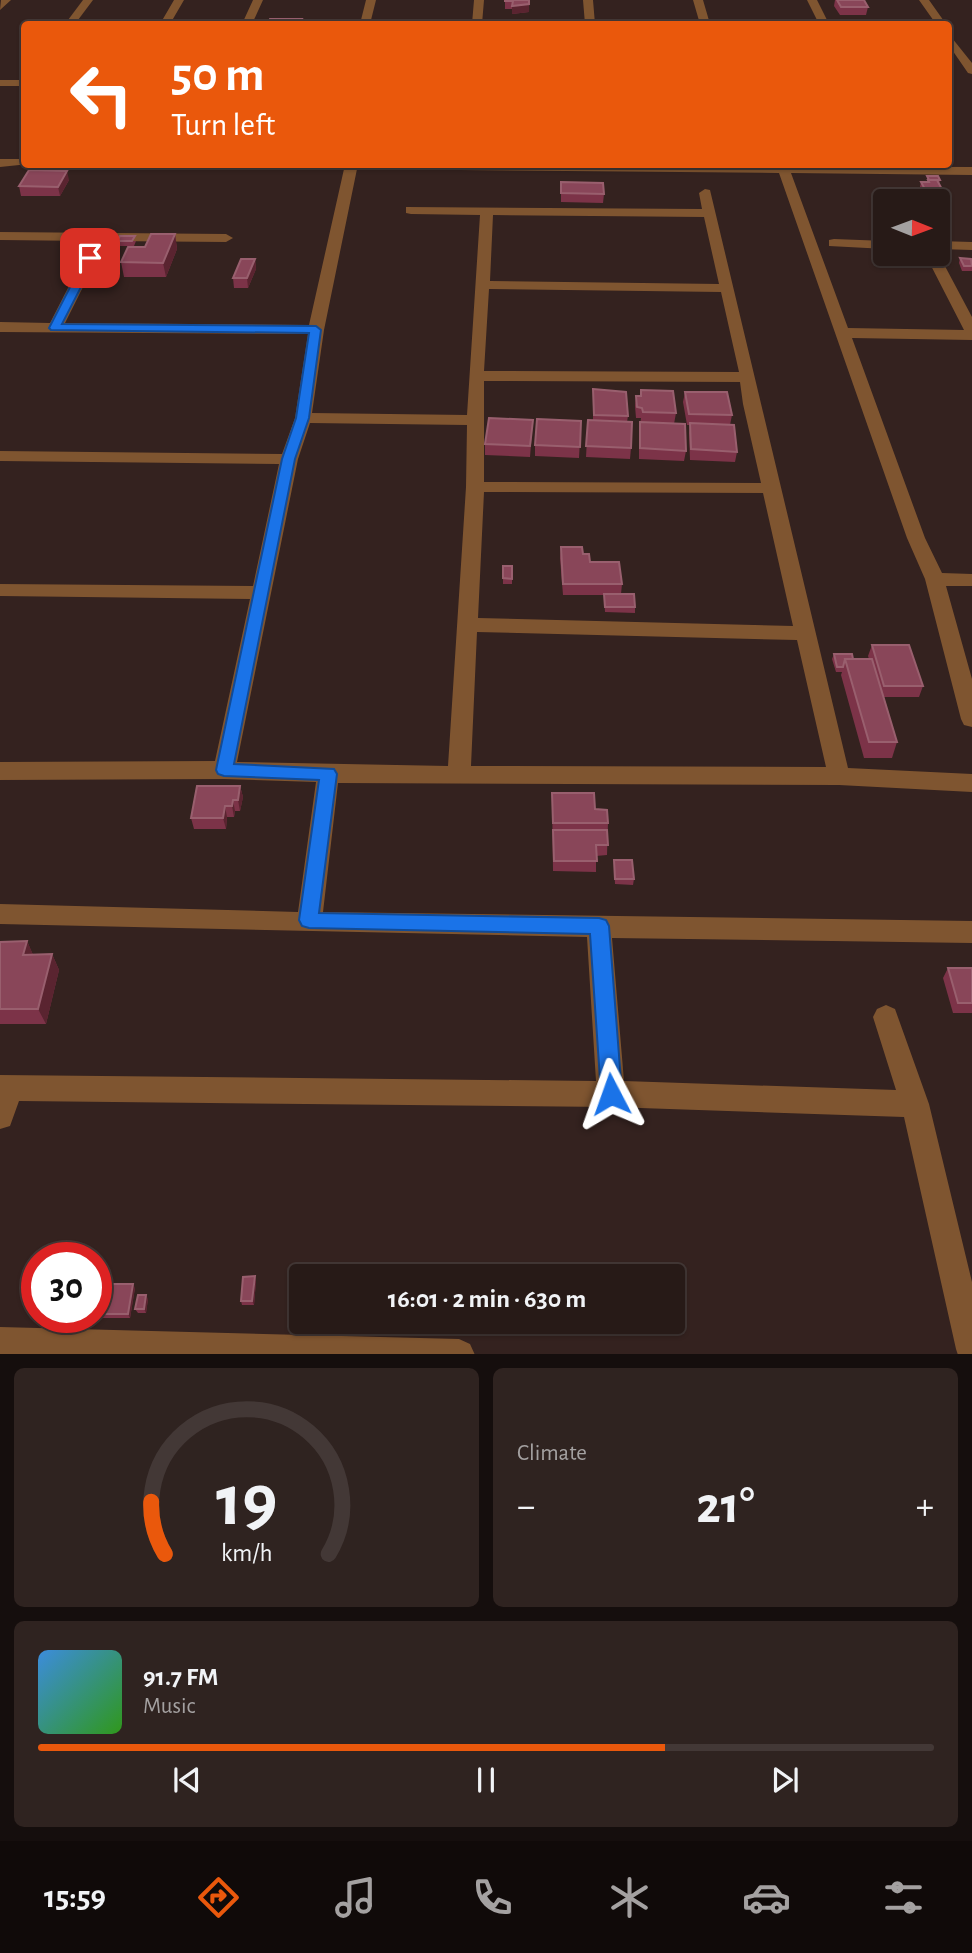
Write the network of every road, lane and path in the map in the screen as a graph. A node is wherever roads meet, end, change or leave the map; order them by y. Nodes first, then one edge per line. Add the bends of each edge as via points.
1 (6, 0) edge
2 (88, 0) edge
3 (179, 0) edge
4 (258, 0) edge
5 (371, 0) edge
6 (479, 0) edge
7 (587, 0) edge
8 (698, 0) edge
9 (812, 0) edge
10 (924, 0) edge
11 (0, 7) edge
12 (72, 21) edge
13 (167, 21) edge
14 (248, 21) edge
15 (366, 21) edge
16 (477, 21) edge
17 (590, 21) edge
18 (704, 21) edge
19 (822, 21) edge
20 (939, 21) edge
21 (952, 42) edge
22 (972, 71) edge
23 (0, 83) edge
24 (21, 83) edge
25 (0, 163) edge
26 (21, 163) edge
27 (351, 168) edge
28 (698, 168) edge
29 (860, 168) edge
30 (916, 168) edge
31 (785, 170) junction
32 (972, 171) edge
33 (705, 193) dead end
34 (411, 210) dead end
35 (487, 211) junction
36 (709, 213) junction
37 (103, 235) junction
38 (0, 236) edge
39 (226, 238) dead end
40 (834, 243) dead end
41 (873, 244) edge
42 (950, 246) edge
43 (972, 246) edge
44 (938, 266) edge
45 (483, 285) junction
46 (726, 288) junction
47 (0, 327) edge
48 (55, 328) junction
49 (316, 330) junction
50 (844, 333) junction
51 (972, 333) edge
52 (476, 376) junction
53 (748, 377) junction
54 (303, 418) junction
55 (474, 420) junction
56 (0, 456) edge
57 (289, 459) junction
58 (475, 487) junction
59 (771, 488) junction
60 (935, 579) junction
61 (972, 580) edge
62 (0, 590) edge
63 (263, 593) junction
64 (467, 625) junction
65 (805, 634) junction
66 (972, 719) edge
67 (224, 770) junction
68 (0, 771) edge
69 (459, 773) junction
70 (328, 774) junction
71 (839, 776) junction
72 (972, 783) edge
73 (0, 914) edge
74 (309, 920) junction
75 (599, 926) junction
76 (972, 932) edge
77 (886, 1017) dead end
78 (4, 1088) edge
79 (611, 1094) junction
80 (915, 1104) junction
81 (0, 1116) edge
82 (0, 1343) edge
83 (972, 1349) edge
84 (459, 1354) edge

1 - 11 street
2 - 12 street
3 - 13 street
4 - 14 street
5 - 15 street
6 - 16 street
7 - 17 street
8 - 18 street
9 - 19 street
10 - 20 street
21 - 22 street
23 - 24 street
25 - 26 street
27 - 49 street
28 - 31 street
29 - 31 street
30 - 32 street
31 - 50 street
33 - 36 street
34 - 35 street
35 - 36 street
35 - 45 street
36 - 46 street
37 - 38 street
37 - 39 street
37 - 48 street
40 - 41 street
42 - 43 street
44 - 51 street
45 - 46 street
45 - 52 street
46 - 53 street
47 - 48 street
48 - 49 street
49 - 54 street
50 - 51 street
50 - 60 street via 916,538
52 - 53 street
52 - 55 street
53 - 59 street
54 - 55 street
54 - 57 street
55 - 58 street
56 - 57 street
57 - 63 street
58 - 59 street
58 - 64 street
59 - 65 street
60 - 61 street
60 - 66 street
62 - 63 street
63 - 67 street
64 - 65 street
64 - 69 street
65 - 71 street
67 - 68 street
67 - 70 street
69 - 70 street
69 - 71 street
70 - 74 street
71 - 72 street
73 - 74 street
74 - 75 street
75 - 76 street
75 - 79 street
77 - 80 street
78 - 79 street
78 - 81 street
79 - 80 street
80 - 83 street
82 - 84 street

